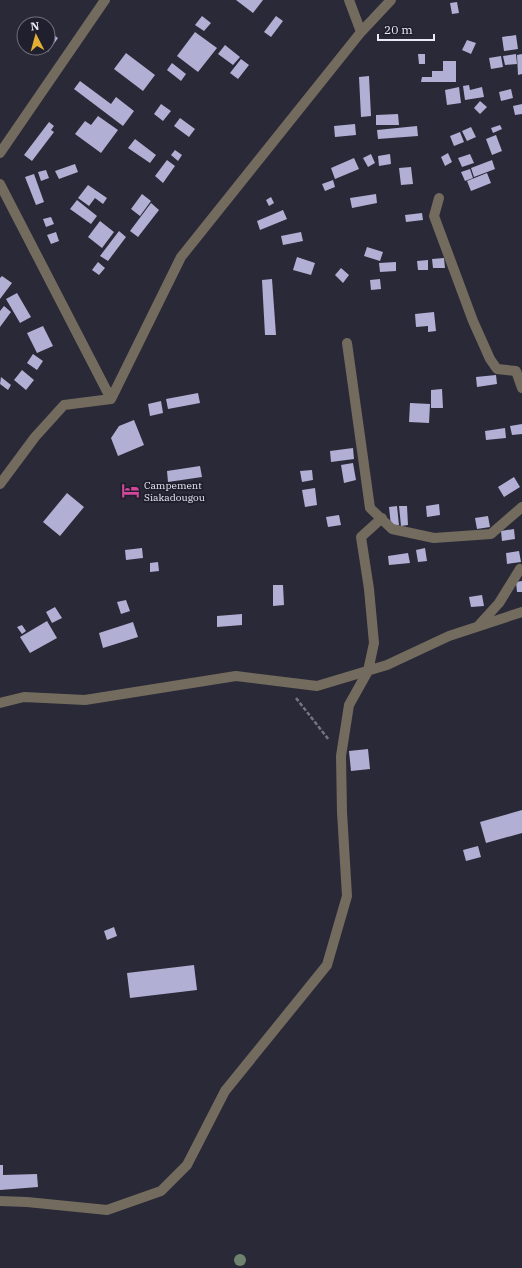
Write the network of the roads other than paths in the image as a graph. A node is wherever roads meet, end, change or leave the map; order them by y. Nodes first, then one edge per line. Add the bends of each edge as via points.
1 (105, 0) edge
2 (349, 0) edge
3 (391, 0) edge
4 (361, 32) junction
5 (0, 153) edge
6 (0, 184) edge
7 (440, 198) dead end
8 (347, 343) dead end
9 (522, 388) edge
10 (111, 398) junction
11 (0, 484) edge
12 (522, 507) edge
13 (382, 518) junction
14 (522, 570) edge
15 (522, 612) edge
16 (477, 627) junction
17 (368, 671) junction
18 (0, 703) edge
19 (0, 1201) edge

1 - 5 street
2 - 4 street
3 - 4 street
4 - 10 street via 181,257
6 - 10 street
7 - 9 street via 434,216 473,321 497,369 516,372
8 - 13 street via 370,508
10 - 11 street via 64,405 35,437
12 - 13 street via 491,534 434,538 392,529
13 - 17 street via 361,538 374,643
14 - 16 street via 520,569 499,603
15 - 16 street
16 - 17 street via 449,636 387,665
17 - 18 street via 317,686 236,676 85,700 24,697
17 - 19 street via 349,705 342,756 347,896 327,965 225,1091 187,1165 161,1191 107,1210

